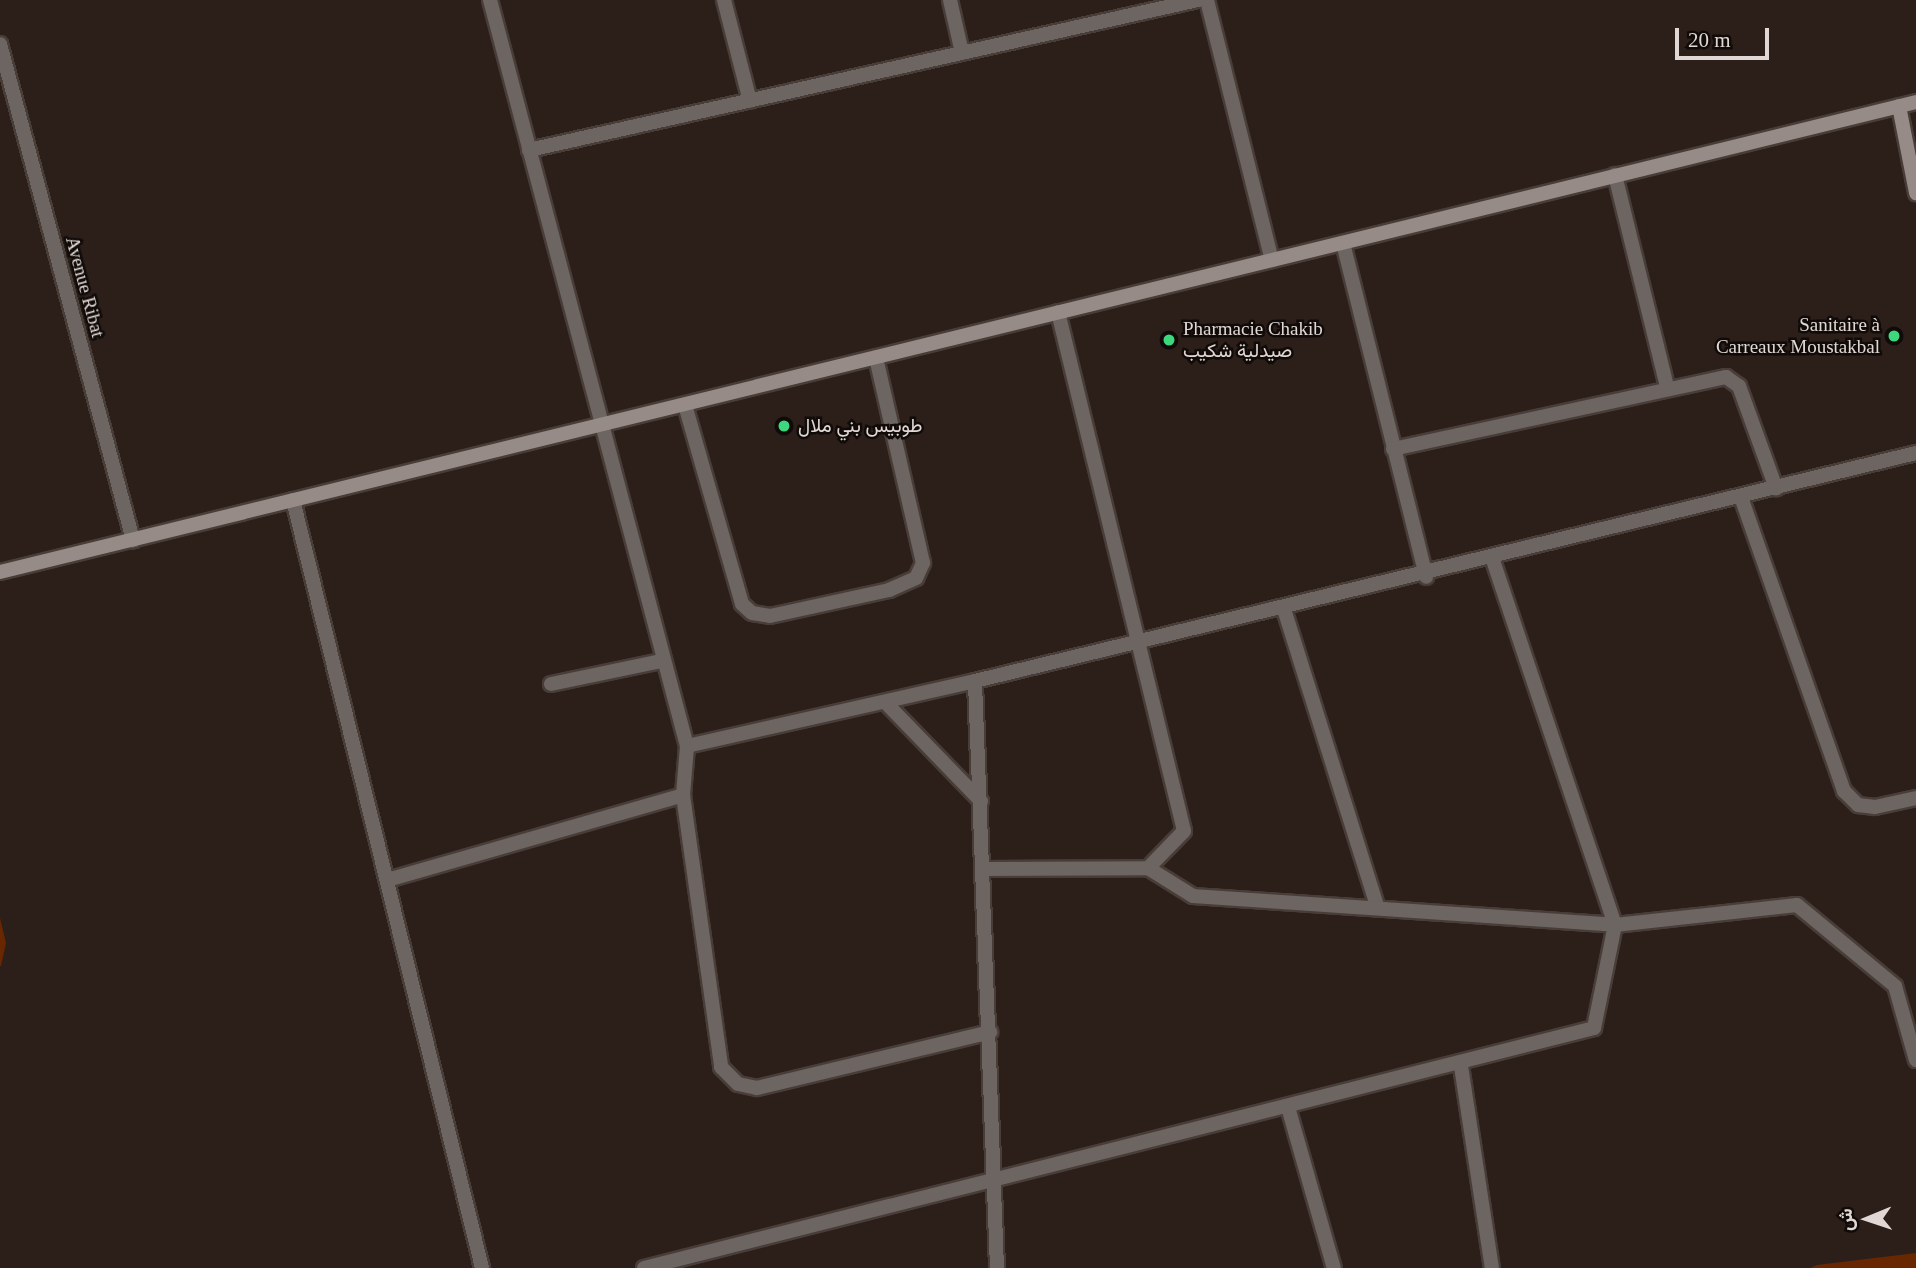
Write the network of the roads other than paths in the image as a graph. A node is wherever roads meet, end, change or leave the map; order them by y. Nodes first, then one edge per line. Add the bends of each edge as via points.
1 (490, 0) edge
2 (724, 0) edge
3 (950, 0) edge
4 (1198, 0) edge
5 (1207, 0) edge
6 (0, 44) edge
7 (962, 53) junction
8 (750, 101) junction
9 (1916, 102) edge
10 (1899, 106) junction
11 (528, 150) junction
12 (1615, 176) junction
13 (1916, 193) edge
14 (1343, 243) junction
15 (1272, 260) junction
16 (1058, 312) junction
17 (876, 357) junction
18 (1667, 386) junction
19 (685, 405) junction
20 (600, 425) junction
21 (1393, 449) junction
22 (1916, 453) edge
23 (1776, 488) junction
24 (1741, 497) junction
25 (293, 500) junction
26 (133, 540) junction
27 (1493, 560) junction
28 (0, 572) edge
29 (1426, 577) junction
30 (1284, 609) junction
31 (1143, 641) junction
32 (661, 661) junction
33 (975, 681) junction
34 (551, 684) dead end
35 (885, 702) junction
36 (687, 746) junction
37 (683, 795) junction
38 (1916, 798) edge
39 (981, 801) junction
40 (1148, 868) junction
41 (984, 869) junction
42 (387, 880) junction
43 (1377, 905) junction
44 (1615, 925) junction
45 (990, 1032) junction
46 (1916, 1060) edge
47 (1461, 1066) junction
48 (1288, 1107) junction
49 (995, 1176) junction
50 (482, 1268) edge
51 (644, 1268) edge
52 (996, 1268) edge
53 (1334, 1268) edge
54 (1492, 1268) edge

1 - 11 street
2 - 8 street
3 - 7 street
4 - 7 street
5 - 15 street
6 - 26 street, Avenue Ribat
7 - 8 street
8 - 11 street
9 - 10 main road
10 - 12 main road
10 - 13 main road
11 - 20 street
12 - 14 main road
12 - 18 street
14 - 15 main road
14 - 21 street
15 - 16 main road
16 - 17 main road
16 - 31 street
17 - 19 main road
17 - 19 street via 923,563 916,578 889,590 770,616 747,608
18 - 21 street
18 - 23 street via 1726,377 1739,386
19 - 20 main road
20 - 25 main road
20 - 32 street
21 - 29 street
22 - 23 street
23 - 24 street
24 - 27 street
24 - 38 street via 1844,791 1858,805 1875,807
25 - 26 main road
25 - 42 street
26 - 28 main road
27 - 29 street
27 - 44 street
29 - 30 street
30 - 31 street
30 - 43 street
31 - 33 street
31 - 40 street via 1184,831
32 - 34 street
32 - 36 street
33 - 35 street
33 - 39 street
35 - 36 street
35 - 39 street
36 - 37 street
37 - 42 street
37 - 45 street via 721,1067 737,1084 757,1087
39 - 41 street
40 - 41 street
40 - 43 street via 1193,896
41 - 45 street
42 - 50 street
43 - 44 street
44 - 46 street via 1797,905 1895,986
44 - 47 street via 1594,1028
45 - 49 street
47 - 48 street
47 - 54 street
48 - 49 street
48 - 53 street
49 - 51 street
49 - 52 street

